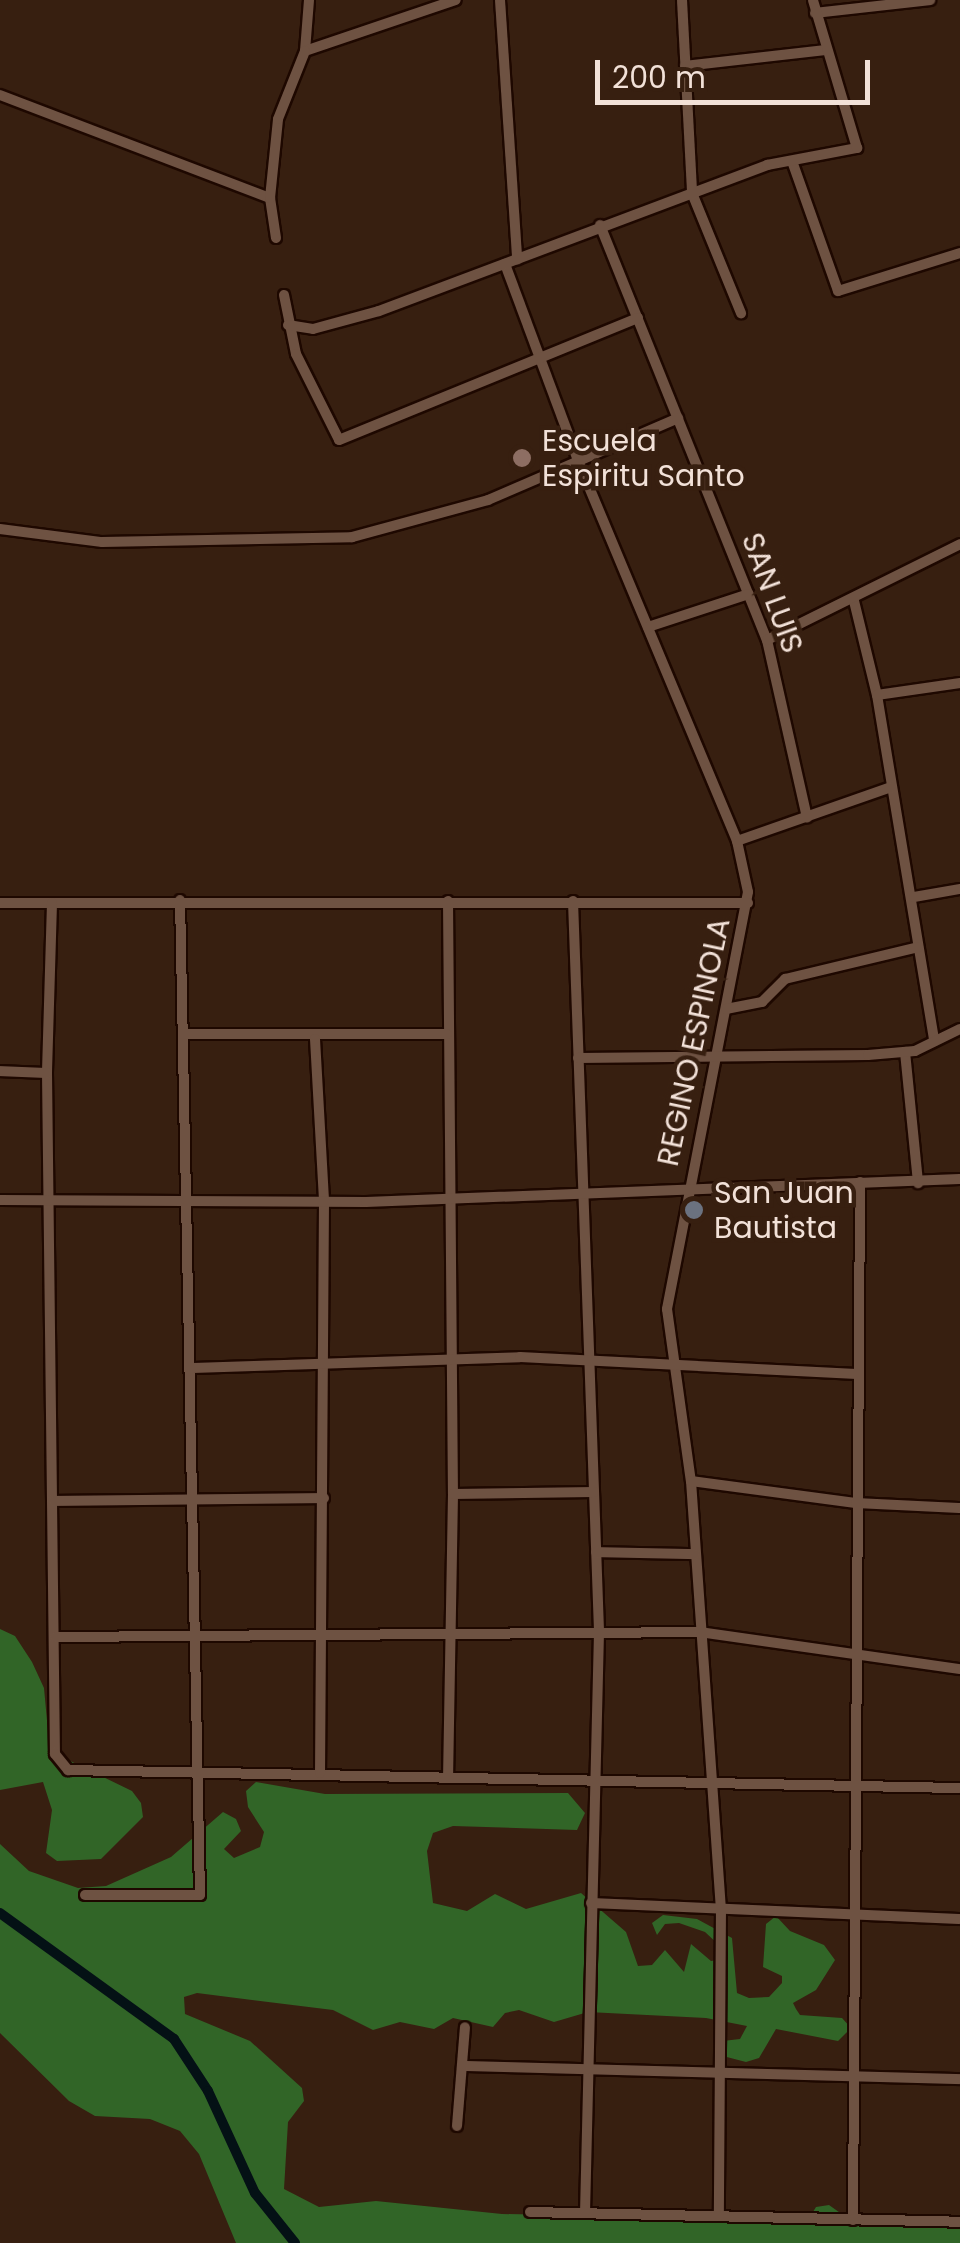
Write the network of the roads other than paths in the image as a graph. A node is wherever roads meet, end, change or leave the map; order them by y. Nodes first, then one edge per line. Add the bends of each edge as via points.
1 (309, 0) edge
2 (456, 0) edge
3 (500, 0) edge
4 (682, 0) edge
5 (812, 0) edge
6 (930, 0) edge
7 (912, 1) edge
8 (815, 13) junction
9 (825, 50) junction
10 (305, 51) junction
11 (685, 66) junction
12 (0, 95) edge
13 (792, 161) junction
14 (692, 192) junction
15 (270, 198) junction
16 (600, 225) junction
17 (276, 238) dead end
18 (960, 253) edge
19 (518, 259) junction
20 (505, 264) junction
21 (284, 295) dead end
22 (741, 313) dead end
23 (638, 318) junction
24 (288, 325) junction
25 (540, 358) junction
26 (678, 418) junction
27 (579, 463) junction
28 (0, 529) edge
29 (960, 544) edge
30 (749, 594) junction
31 (854, 601) junction
32 (648, 628) junction
33 (767, 640) junction
34 (960, 683) edge
35 (878, 696) junction
36 (891, 787) junction
37 (807, 818) junction
38 (738, 841) junction
39 (960, 889) edge
40 (914, 897) junction
41 (180, 900) junction
42 (448, 901) junction
43 (573, 902) junction
44 (0, 903) edge
45 (52, 903) junction
46 (748, 903) junction
47 (918, 947) junction
48 (726, 1009) junction
49 (960, 1029) edge
50 (185, 1034) junction
51 (447, 1034) junction
52 (315, 1039) junction
53 (934, 1041) junction
54 (905, 1052) junction
55 (712, 1057) junction
56 (578, 1058) junction
57 (0, 1071) edge
58 (47, 1072) junction
59 (960, 1179) edge
60 (860, 1182) junction
61 (918, 1183) junction
62 (688, 1192) junction
63 (585, 1195) junction
64 (0, 1200) edge
65 (48, 1200) junction
66 (190, 1200) junction
67 (451, 1200) junction
68 (324, 1202) junction
69 (452, 1358) junction
70 (588, 1358) junction
71 (323, 1360) junction
72 (672, 1362) junction
73 (193, 1368) junction
74 (857, 1374) junction
75 (691, 1481) junction
76 (594, 1492) junction
77 (454, 1494) junction
78 (324, 1498) junction
79 (196, 1499) junction
80 (54, 1501) junction
81 (856, 1504) junction
82 (960, 1508) edge
83 (596, 1552) junction
84 (695, 1554) junction
85 (598, 1632) junction
86 (699, 1632) junction
87 (451, 1633) junction
88 (324, 1634) junction
89 (198, 1635) junction
90 (55, 1637) junction
91 (854, 1652) junction
92 (960, 1669) edge
93 (198, 1769) junction
94 (320, 1774) junction
95 (448, 1777) junction
96 (596, 1782) junction
97 (711, 1785) junction
98 (960, 1788) edge
99 (858, 1789) junction
100 (85, 1895) dead end
101 (592, 1903) junction
102 (722, 1908) junction
103 (854, 1914) junction
104 (960, 1919) edge
105 (465, 2027) dead end
106 (462, 2066) junction
107 (592, 2067) junction
108 (720, 2071) junction
109 (857, 2076) junction
110 (960, 2079) edge
111 (457, 2126) dead end
112 (530, 2212) dead end
113 (586, 2213) junction
114 (719, 2216) junction
115 (853, 2220) junction
116 (960, 2222) edge

1 - 10 street
2 - 10 street
3 - 19 street
4 - 11 street
5 - 8 street
6 - 7 street
7 - 8 street
8 - 9 street
9 - 11 street
9 - 13 street via 857,148
10 - 15 street via 278,119
11 - 14 street
12 - 15 street
13 - 14 street
13 - 18 street via 838,291
14 - 16 street
14 - 22 street
15 - 17 street
16 - 19 street
16 - 23 street, SAN LUIS
19 - 20 street
20 - 24 street via 314,330
20 - 25 street, REGINO ESPINOLA
21 - 24 street
23 - 25 street
23 - 26 street, SAN LUIS
24 - 25 street via 340,440
25 - 27 street, REGINO ESPINOLA
26 - 27 street
26 - 30 street, SAN LUIS
27 - 28 street via 488,500 352,537 102,542
27 - 32 street, REGINO ESPINOLA
29 - 31 street
30 - 32 street
30 - 33 street, SAN LUIS
31 - 33 street
31 - 35 street
32 - 38 street, REGINO ESPINOLA
33 - 37 street, SAN LUIS
34 - 35 street
35 - 36 street
36 - 37 street
36 - 40 street
37 - 38 street
38 - 46 street, REGINO ESPINOLA
39 - 40 street
40 - 47 street
41 - 42 street
41 - 45 street
41 - 50 street
42 - 43 street
42 - 51 street
43 - 46 street
43 - 56 street
44 - 45 street
45 - 58 street
46 - 48 street, REGINO ESPINOLA
47 - 48 street via 784,980 762,1002
47 - 53 street
48 - 55 street, REGINO ESPINOLA
49 - 53 street
50 - 52 street
50 - 66 street
51 - 52 street
51 - 67 street
52 - 68 street
53 - 54 street
54 - 55 street
54 - 61 street
55 - 56 street
55 - 62 street, REGINO ESPINOLA
56 - 63 street
57 - 58 street
58 - 65 street
59 - 61 street
60 - 61 street
60 - 62 street
60 - 74 street
62 - 63 street
62 - 72 street, REGINO ESPINOLA via 666,1308
63 - 67 street
63 - 70 street
64 - 65 street
65 - 66 street
65 - 80 street
66 - 68 street
66 - 73 street
67 - 68 street
67 - 69 street
68 - 71 street
69 - 70 street
69 - 71 street
69 - 77 street
70 - 72 street
70 - 76 street
71 - 73 street
71 - 78 street
72 - 74 street
72 - 75 street, REGINO ESPINOLA
73 - 79 street
74 - 81 street
75 - 81 street
75 - 84 street, REGINO ESPINOLA
76 - 77 street
76 - 83 street
77 - 87 street
78 - 79 street
78 - 88 street
79 - 80 street
79 - 89 street
80 - 90 street
81 - 82 street
81 - 91 street
83 - 84 street
83 - 85 street
84 - 86 street, REGINO ESPINOLA
85 - 86 street
85 - 87 street
85 - 96 street
86 - 91 street
86 - 97 street, REGINO ESPINOLA
87 - 88 street
87 - 95 street
88 - 89 street
88 - 94 street
89 - 90 street
89 - 93 street
90 - 93 street via 55,1754 68,1770
91 - 92 street
91 - 99 street
93 - 94 street
93 - 100 street via 200,1895
94 - 95 street
95 - 96 street
96 - 97 street
96 - 101 street
97 - 99 street
97 - 102 street, REGINO ESPINOLA
98 - 99 street
99 - 103 street
101 - 102 street
101 - 107 street
102 - 103 street
102 - 108 street, REGINO ESPINOLA
103 - 104 street
103 - 109 street
105 - 106 street
106 - 107 street
106 - 111 street
107 - 108 street
107 - 113 street
108 - 109 street
108 - 114 street, REGINO ESPINOLA
109 - 110 street
109 - 115 street
112 - 113 street
113 - 114 street
114 - 115 street
115 - 116 street

